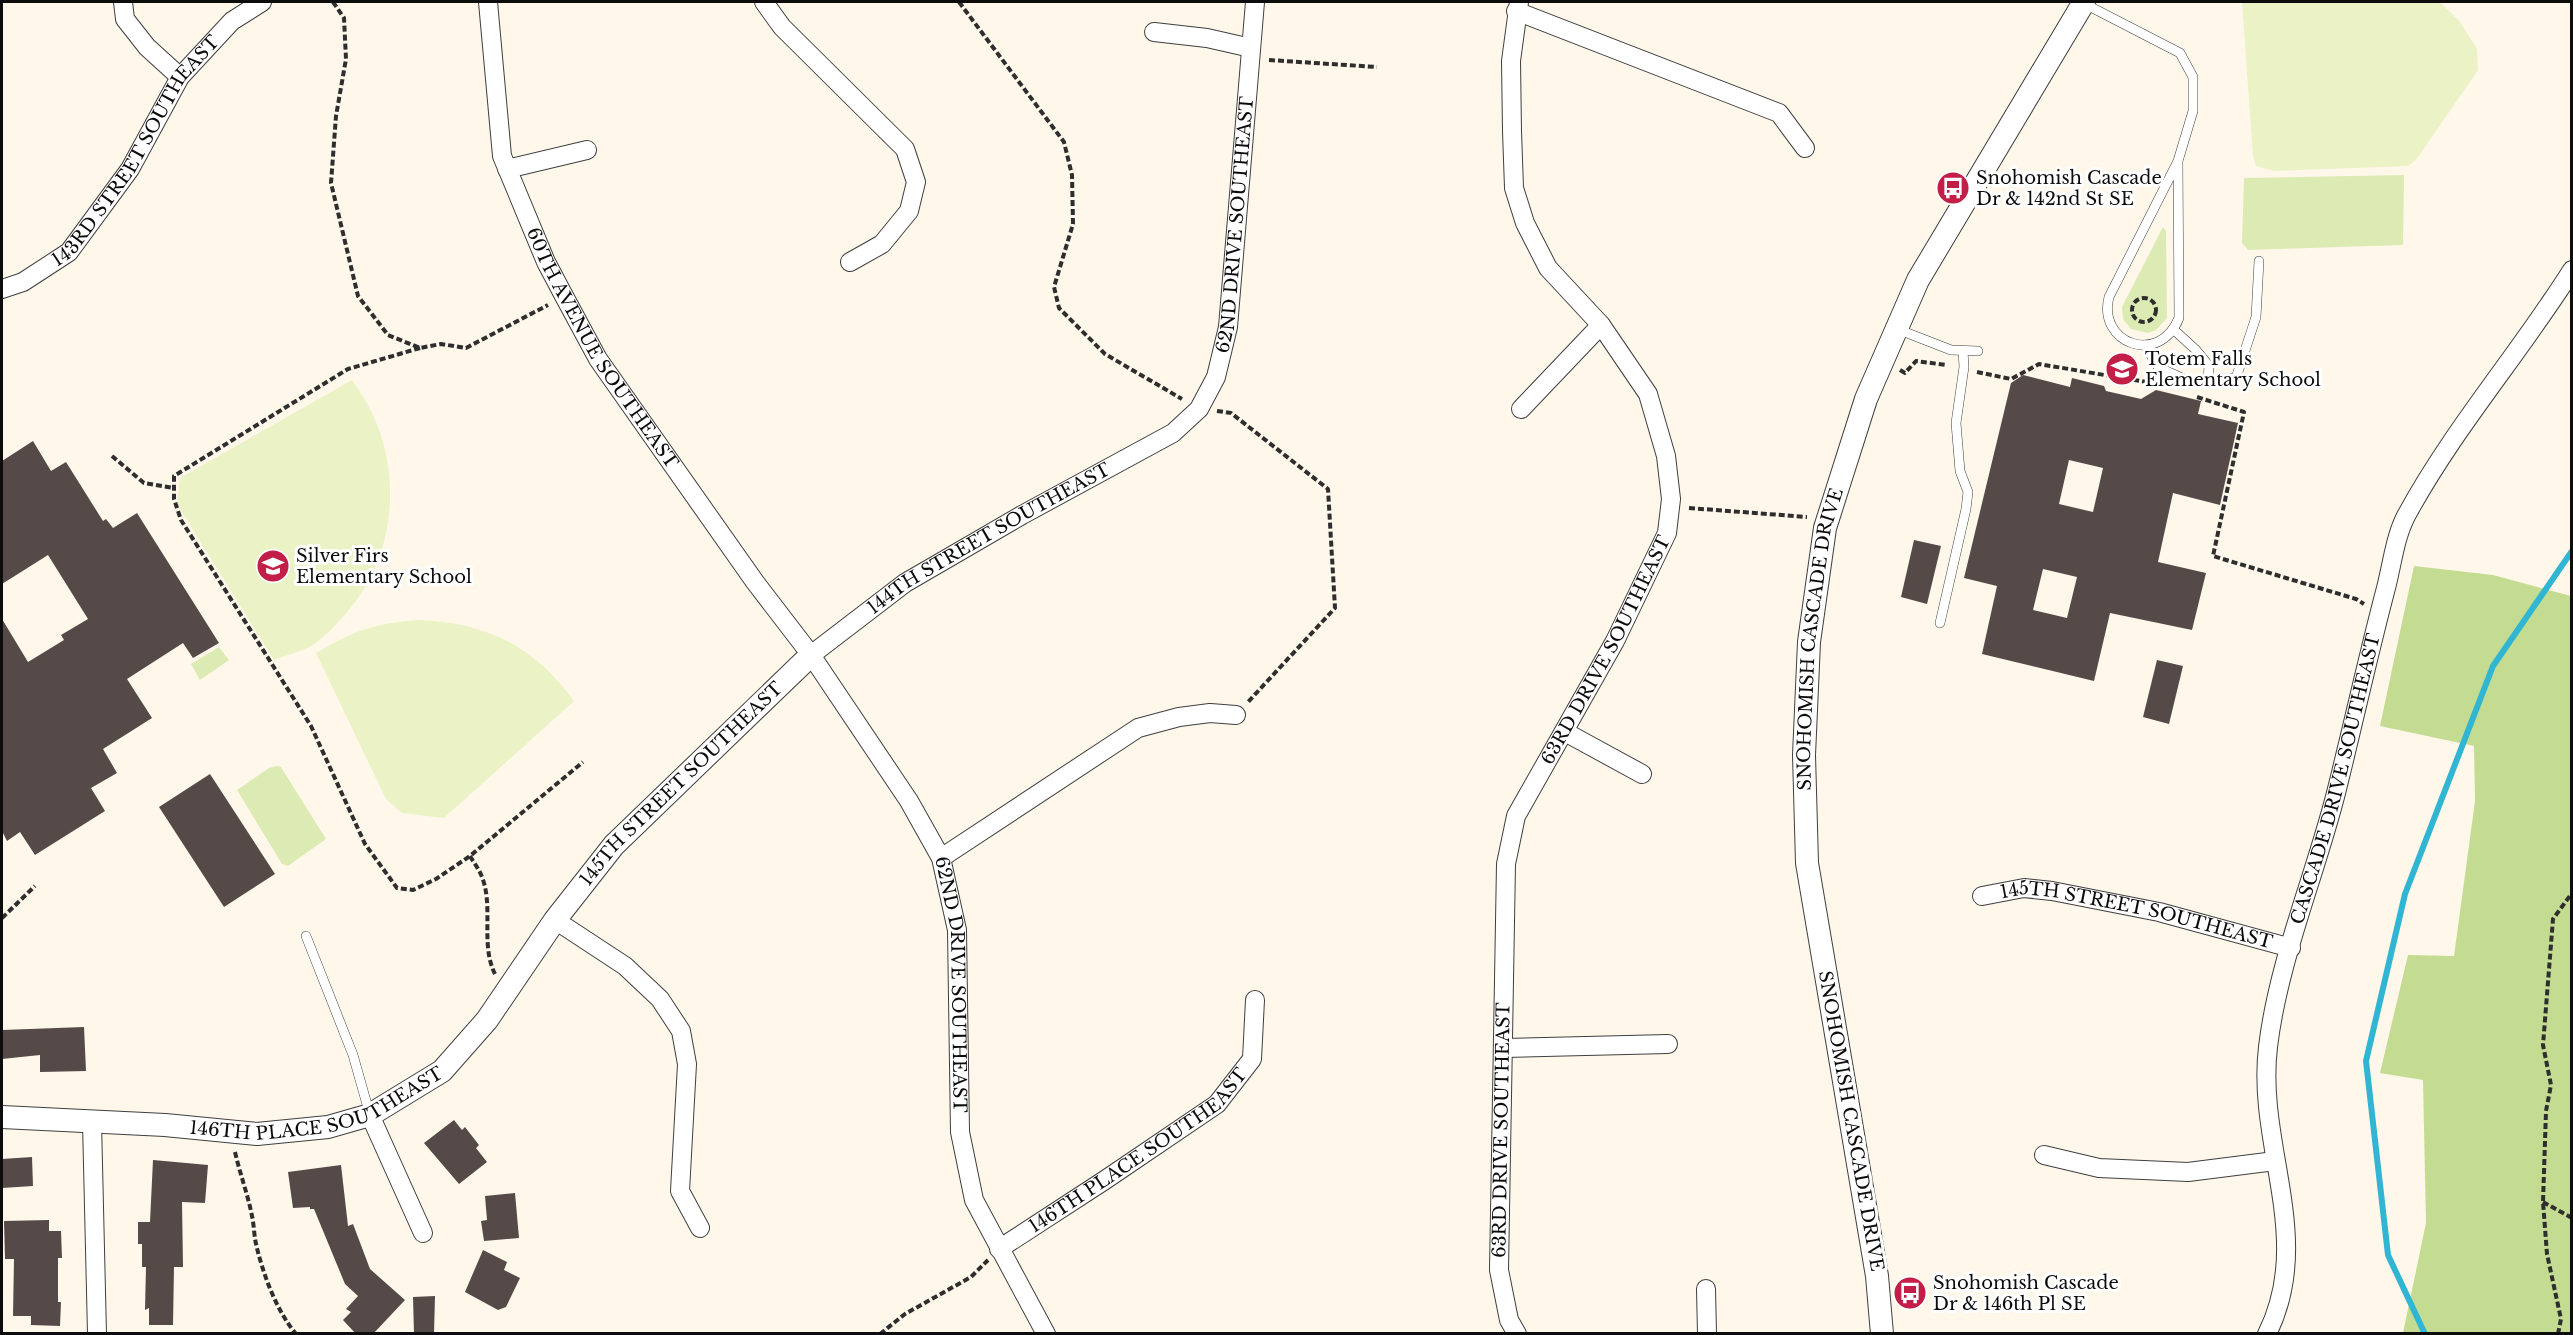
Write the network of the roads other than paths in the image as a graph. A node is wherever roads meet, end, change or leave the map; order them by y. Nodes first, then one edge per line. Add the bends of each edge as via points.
1 (123, 2) edge
2 (262, 2) edge
3 (488, 2) edge
4 (764, 2) edge
5 (1255, 2) edge
6 (2082, 2) edge
7 (1518, 6) edge
8 (1154, 32) dead end
9 (1251, 48) junction
10 (180, 77) junction
11 (1805, 148) dead end
12 (587, 150) dead end
13 (2178, 161) junction
14 (507, 169) junction
15 (2259, 261) dead end
16 (850, 262) dead end
17 (2571, 270) edge
18 (2, 289) edge
19 (1601, 325) junction
20 (1897, 329) junction
21 (2173, 329) junction
22 (2145, 345) junction
23 (1963, 351) junction
24 (1978, 351) dead end
25 (2208, 380) junction
26 (1521, 409) dead end
27 (1173, 433) joint
28 (1940, 623) dead end
29 (812, 655) junction
30 (1236, 715) road end
31 (1565, 732) junction
32 (1642, 774) dead end
33 (941, 858) junction
34 (1982, 896) dead end
35 (555, 920) junction
36 (306, 936) dead end
37 (2291, 948) junction
38 (1255, 1000) dead end
39 (1668, 1044) dead end
40 (1504, 1048) junction
41 (370, 1115) junction
42 (2, 1117) edge
43 (92, 1122) junction
44 (2044, 1155) dead end
45 (2275, 1161) junction
46 (700, 1228) dead end
47 (423, 1233) dead end
48 (999, 1249) junction
49 (1706, 1289) dead end
50 (97, 1334) edge
51 (1046, 1334) edge
52 (1517, 1334) edge
53 (1707, 1334) edge
54 (1882, 1334) edge
55 (2267, 1334) edge

1 - 10 street via 125,19 147,47
2 - 10 street, 143RD STREET SOUTHEAST via 232,21
3 - 14 street, 60TH AVENUE SOUTHEAST via 502,156
4 - 16 street via 782,27 905,149 916,182 909,211 882,244
5 - 9 street, 62ND DRIVE SOUTHEAST
6 - 13 lane via 2180,53 2193,77 2193,111
6 - 20 street, SNOHOMISH CASCADE DRIVE via 1918,280
7 - 11 street via 1779,113
7 - 19 street, 63RD DRIVE SOUTHEAST via 1511,61 1514,188 1525,223 1548,268
8 - 9 street
9 - 27 street, 62ND DRIVE SOUTHEAST via 1228,327 1216,377 1199,409
10 - 18 street, 143RD STREET SOUTHEAST via 130,169 69,252 23,282
12 - 14 street
13 - 21 lane via 2179,318
13 - 22 lane via 2106,306 2109,324 2115,331
14 - 29 street, 60TH AVENUE SOUTHEAST via 546,262 604,369
15 - 25 lane via 2256,317 2236,378
17 - 37 street, CASCADE DRIVE SOUTHEAST via 2443,453 2404,520 2335,796
19 - 26 street
19 - 31 street, 63RD DRIVE SOUTHEAST via 1648,394 1666,456 1670,507 1667,533
20 - 23 lane
20 - 54 street, SNOHOMISH CASCADE DRIVE via 1866,399 1828,518 1809,642 1804,755 1807,863 1878,1276
21 - 22 lane via 2161,342
21 - 25 lane via 2210,366
22 - 25 lane via 2158,366 2193,383
23 - 24 lane
23 - 28 lane via 1956,423 1960,471 1968,492
27 - 29 street, 144TH STREET SOUTHEAST via 905,583
29 - 33 street, 62ND DRIVE SOUTHEAST via 909,801
29 - 35 street, 145TH STREET SOUTHEAST via 614,845
30 - 33 street via 1179,717 1138,728
31 - 32 street
31 - 40 street, 63RD DRIVE SOUTHEAST via 1516,816 1506,864
33 - 48 street, 62ND DRIVE SOUTHEAST via 957,930 960,1132 974,1200
34 - 37 street, 145TH STREET SOUTHEAST via 2024,888 2052,891 2159,912
35 - 41 street, 146TH PLACE SOUTHEAST via 487,1020 442,1071
35 - 46 street via 625,966 660,999 681,1031 687,1064 680,1191
36 - 41 lane via 352,1055
37 - 45 street, CASCADE DRIVE SOUTHEAST via 2268,1048 2268,1101
38 - 48 street, 146TH PLACE SOUTHEAST via 1252,1059 1217,1104
39 - 40 street
40 - 52 street, 63RD DRIVE SOUTHEAST via 1499,1270 1509,1320
41 - 43 street, 146TH PLACE SOUTHEAST via 306,1130 257,1134
41 - 47 street
42 - 43 street, 146TH PLACE SOUTHEAST
43 - 50 street
44 - 45 street via 2099,1168 2188,1172
45 - 55 street, CASCADE DRIVE SOUTHEAST via 2286,1218 2286,1275 2279,1311
48 - 51 street, 62ND DRIVE SOUTHEAST
49 - 53 street

